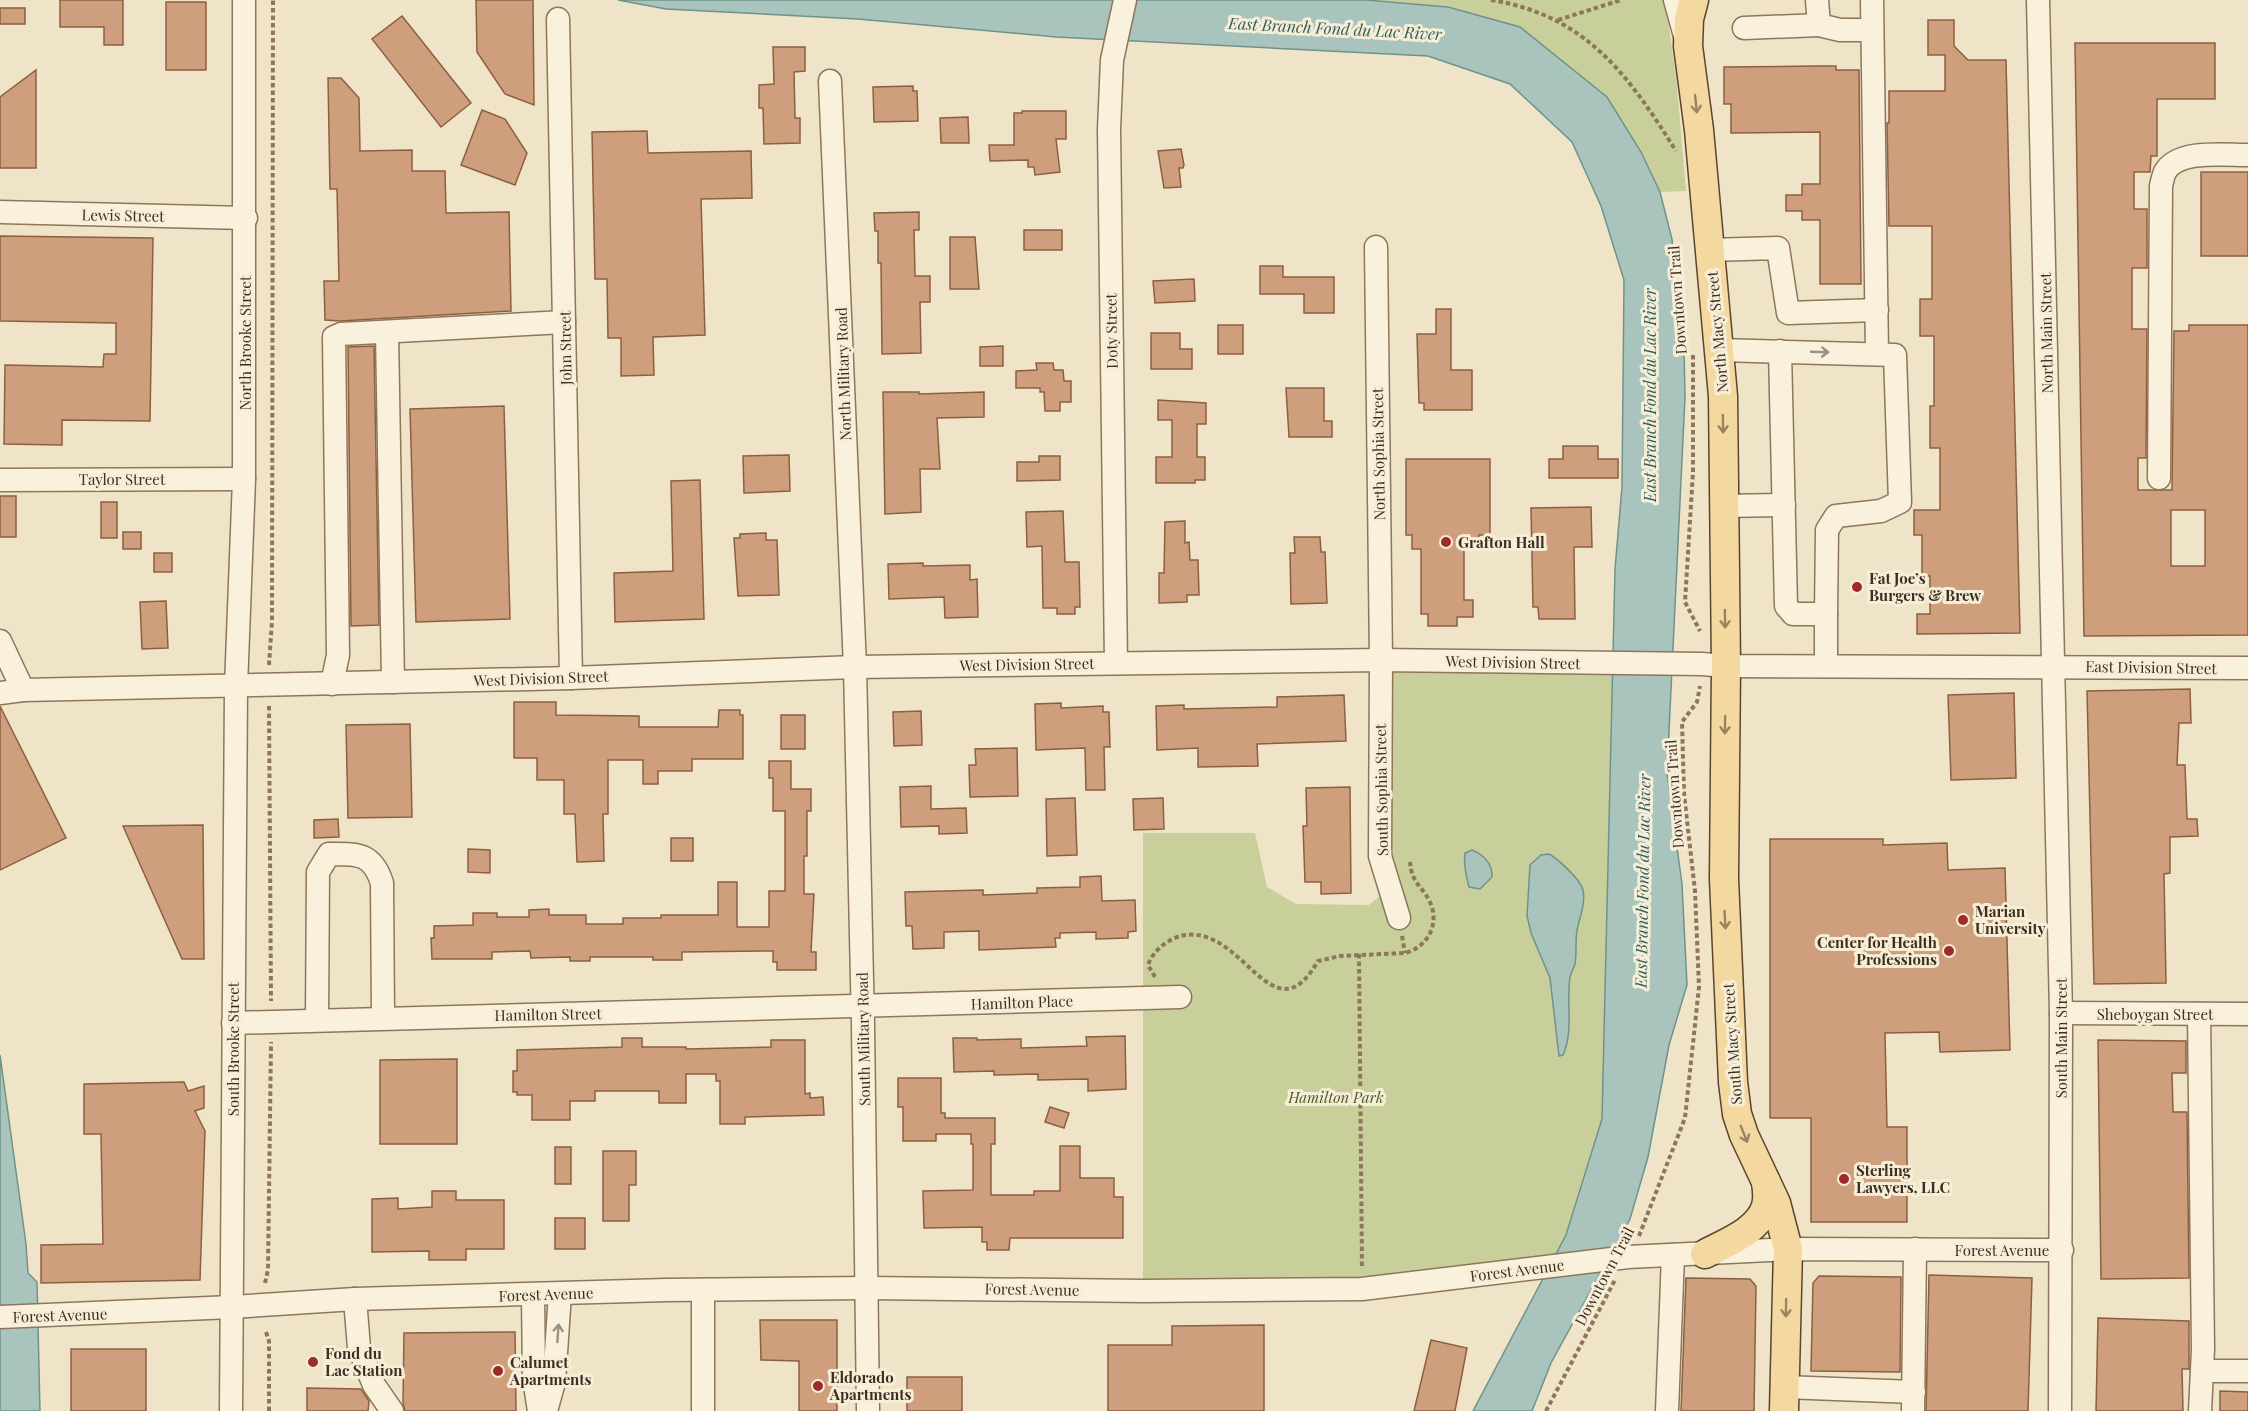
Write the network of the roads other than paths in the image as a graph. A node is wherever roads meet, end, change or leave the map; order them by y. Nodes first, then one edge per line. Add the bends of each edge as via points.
1 (244, 0) edge
2 (1125, 0) edge
3 (1675, 0) edge
4 (1694, 0) edge
5 (1817, 0) edge
6 (1872, 0) edge
7 (2038, 0) edge
8 (558, 19) dead end
9 (1819, 25) junction
10 (1744, 28) dead end
11 (1872, 30) junction
12 (1688, 46) junction
13 (830, 81) dead end
14 (2248, 155) edge
15 (0, 212) edge
16 (246, 218) junction
17 (1376, 247) dead end
18 (1709, 250) junction
19 (1877, 310) junction
20 (564, 322) junction
21 (387, 332) junction
22 (1706, 350) junction
23 (1780, 351) junction
24 (1877, 354) junction
25 (2159, 478) dead end
26 (244, 479) junction
27 (0, 480) edge
28 (1784, 505) junction
29 (1724, 506) junction
30 (1826, 614) junction
31 (0, 641) edge
32 (1381, 660) junction
33 (1116, 663) junction
34 (1714, 665) junction
35 (1826, 666) junction
36 (2054, 666) junction
37 (855, 667) junction
38 (2248, 668) edge
39 (572, 678) junction
40 (393, 682) junction
41 (332, 684) junction
42 (236, 687) junction
43 (23, 690) junction
44 (0, 693) edge
45 (1399, 918) dead end
46 (1180, 997) road end
47 (863, 1006) junction
48 (2061, 1013) junction
49 (2199, 1014) junction
50 (2248, 1014) edge
51 (383, 1018) junction
52 (317, 1019) junction
53 (233, 1023) junction
54 (1766, 1180) junction
55 (1788, 1249) junction
56 (1915, 1250) junction
57 (2062, 1250) junction
58 (1704, 1254) junction
59 (1673, 1255) junction
60 (867, 1288) junction
61 (703, 1290) junction
62 (560, 1294) junction
63 (533, 1295) junction
64 (355, 1299) junction
65 (232, 1307) junction
66 (0, 1317) edge
67 (2202, 1371) junction
68 (2248, 1371) edge
69 (1784, 1399) edge
70 (1914, 1401) edge
71 (231, 1411) edge
72 (392, 1411) edge
73 (539, 1411) edge
74 (546, 1411) edge
75 (703, 1411) edge
76 (868, 1411) edge
77 (1667, 1411) edge
78 (2060, 1411) edge
79 (2200, 1411) edge

1 - 16 street, North Brooke Street
2 - 33 street, Doty Street via 1112,60 1109,129
3 - 12 street, North Macy Street
4 - 12 main road
5 - 9 street
6 - 11 street
7 - 36 street, North Main Street
8 - 20 street, John Street
9 - 10 street
9 - 11 street via 1840,30
11 - 19 street
12 -> 18 main road, North Macy Street
13 - 37 street, North Military Road
14 - 25 street via 2179,159 2166,171 2161,186
15 - 16 street, Lewis Street
16 - 26 street, North Brooke Street
17 - 32 street, North Sophia Street
18 - 19 street via 1778,248 1788,313
18 - 22 main road, North Macy Street
19 - 24 street
20 - 21 street
20 - 39 street, John Street
21 - 40 street
21 - 41 street via 334,337 338,655
22 - 23 street
22 -> 29 main road, North Macy Street
23 -> 24 street
23 - 28 street
24 - 30 street via 1895,355 1900,502 1881,511 1836,516 1827,530
26 - 27 street, Taylor Street
26 - 42 street, North Brooke Street
28 - 29 street
28 - 30 street via 1786,606 1793,614
29 -> 34 main road, North Macy Street
30 - 35 street
31 - 43 street
32 - 33 street, West Division Street
32 - 34 street, West Division Street
32 - 45 street, South Sophia Street via 1380,856
33 - 37 street, West Division Street
34 - 35 street, West Division Street
34 -> 54 main road, South Macy Street via 1733,1082 1737,1114
35 - 36 street, West Division Street
36 - 38 street, East Division Street
36 - 48 street, South Main Street
37 - 39 street, West Division Street
37 - 47 street, South Military Road
39 - 40 street, West Division Street
40 - 41 street, West Division Street
41 - 42 street, West Division Street
42 - 43 street, West Division Street
42 - 53 street, South Brooke Street
43 - 44 street, West Division Street
46 - 47 street, Hamilton Place
47 - 51 street, Hamilton Street
47 - 60 street, South Military Road
48 - 49 street, Sheboygan Street
48 - 57 street, South Main Street
49 - 50 street, Sheboygan Street
49 - 67 street
51 - 52 street, Hamilton Street
51 - 52 street via 382,883 376,866 359,854 329,854 318,872
52 - 53 street, Hamilton Street
53 - 65 street, South Brooke Street
54 - 55 main road, South Macy Street
54 - 58 main road via 1767,1205 1757,1220 1739,1236
55 - 56 street, Forest Avenue
55 - 58 street, Forest Avenue
55 -> 69 main road, South Macy Street
56 - 57 street, Forest Avenue
56 - 70 street
57 - 78 street, South Main Street
58 - 59 street, Forest Avenue
59 - 60 street, Forest Avenue via 1622,1257 1362,1288
59 - 77 street
60 - 61 street, Forest Avenue
60 - 76 street, South Military Road
61 - 62 street, Forest Avenue
61 - 75 street
62 - 63 street, Forest Avenue
74 -> 62 street via 554,1382
63 - 64 street, Forest Avenue
63 - 73 street via 534,1379
64 - 65 street, Forest Avenue
64 - 72 street via 359,1348 374,1384
65 - 66 street, Forest Avenue
65 - 71 street, South Brooke Street
67 - 68 street
67 - 79 street
69 - 70 street

